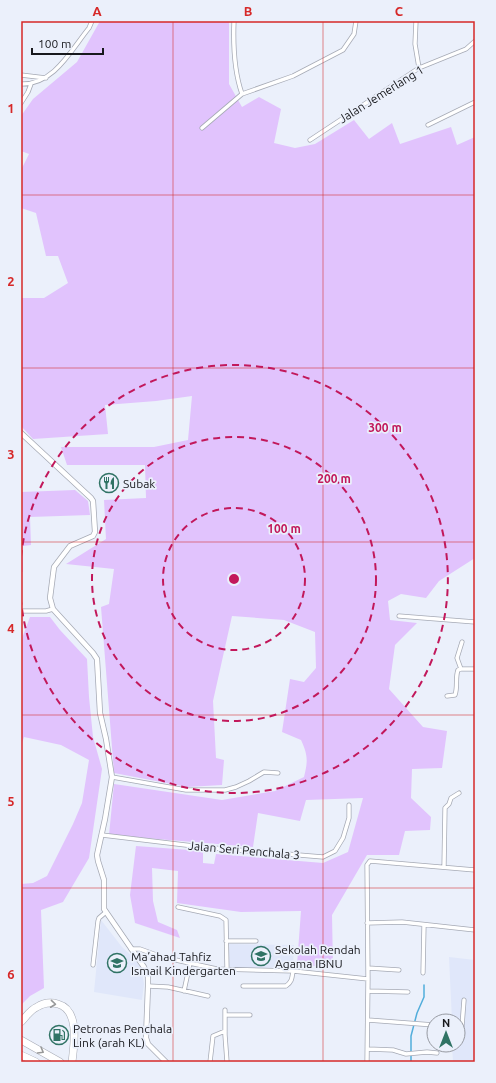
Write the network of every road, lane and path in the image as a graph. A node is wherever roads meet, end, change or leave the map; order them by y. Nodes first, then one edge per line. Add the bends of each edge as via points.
1 (92, 21) edge
2 (234, 21) edge
3 (356, 21) edge
4 (416, 21) edge
5 (475, 41) edge
6 (419, 68) junction
7 (21, 76) edge
8 (46, 78) junction
9 (21, 84) edge
10 (31, 84) junction
11 (242, 94) junction
12 (475, 102) edge
13 (21, 103) edge
14 (428, 125) dead end
15 (202, 128) dead end
16 (310, 140) dead end
17 (21, 433) edge
18 (53, 609) junction
19 (21, 611) edge
20 (399, 616) dead end
21 (475, 622) edge
22 (462, 642) dead end
23 (461, 668) junction
24 (475, 669) edge
25 (447, 696) dead end
26 (278, 773) dead end
27 (112, 777) junction
28 (459, 793) dead end
29 (350, 805) dead end
30 (102, 835) junction
31 (444, 867) junction
32 (475, 870) edge
33 (178, 907) dead end
34 (106, 912) junction
35 (367, 923) junction
36 (424, 924) junction
37 (475, 930) edge
38 (226, 941) junction
39 (256, 941) dead end
40 (131, 948) junction
41 (190, 963) junction
42 (93, 965) dead end
43 (368, 968) junction
44 (226, 970) junction
45 (399, 970) dead end
46 (293, 971) junction
47 (424, 973) dead end
48 (368, 979) junction
49 (148, 986) junction
50 (243, 986) dead end
51 (184, 991) junction
52 (368, 991) junction
53 (408, 992) dead end
54 (208, 996) dead end
55 (464, 1000) dead end
56 (463, 1013) edge
57 (250, 1015) dead end
58 (368, 1020) junction
59 (21, 1022) edge
60 (426, 1025) edge
61 (225, 1031) junction
62 (21, 1040) edge
63 (368, 1049) junction
64 (426, 1052) edge
65 (21, 1055) edge
66 (36, 1062) edge
67 (60, 1062) edge
68 (72, 1062) edge
69 (166, 1062) edge
70 (210, 1062) edge
71 (226, 1062) edge
72 (367, 1062) edge

1 - 8 street via 59,67
2 - 11 street via 236,78
3 - 11 street via 354,34 343,50 293,76
4 - 6 street via 415,44
5 - 6 street, Jalan Jemerlang 1 via 466,49
6 - 16 street, Jalan Jemerlang 1
7 - 8 street
8 - 10 street
9 - 10 street
10 - 13 street
11 - 15 street
12 - 14 street
17 - 18 street via 93,501 93,536 70,546 54,567 50,598
18 - 19 street
18 - 27 street via 97,659 100,714
20 - 21 street
22 - 23 street via 457,658
23 - 24 street
23 - 25 street via 456,673 456,695
26 - 27 street via 264,772 236,787 220,790 186,790
27 - 30 street
28 - 31 street via 445,808
29 - 30 street, Jalan Seri Penchala 3 via 350,818 343,838 335,851 323,858
30 - 34 street via 97,855 104,880 103,906
31 - 32 street
31 - 35 street via 370,861 367,865
33 - 38 street via 220,916 226,920
34 - 40 street
34 - 42 street via 98,921
35 - 36 street
35 - 43 street
36 - 37 street
36 - 47 street
38 - 39 street
38 - 44 street
40 - 41 street
40 - 49 street via 144,967
41 - 44 street
41 - 51 street
43 - 45 street
43 - 48 street
44 - 46 street
46 - 48 street
46 - 50 street via 292,979 286,986
48 - 52 street
49 - 51 street
49 - 69 street via 146,1038 148,1044
51 - 54 street
52 - 53 street
52 - 58 street
55 - 56 street
57 - 61 street via 225,1013
58 - 60 street
58 - 63 street
59 -> 68 highway via 37,1006 46,1003 63,1005 75,1028
61 - 70 street via 213,1036
61 - 71 street
62 -> 67 highway
63 - 64 street via 393,1050 406,1054
63 - 72 street
65 - 66 highway

